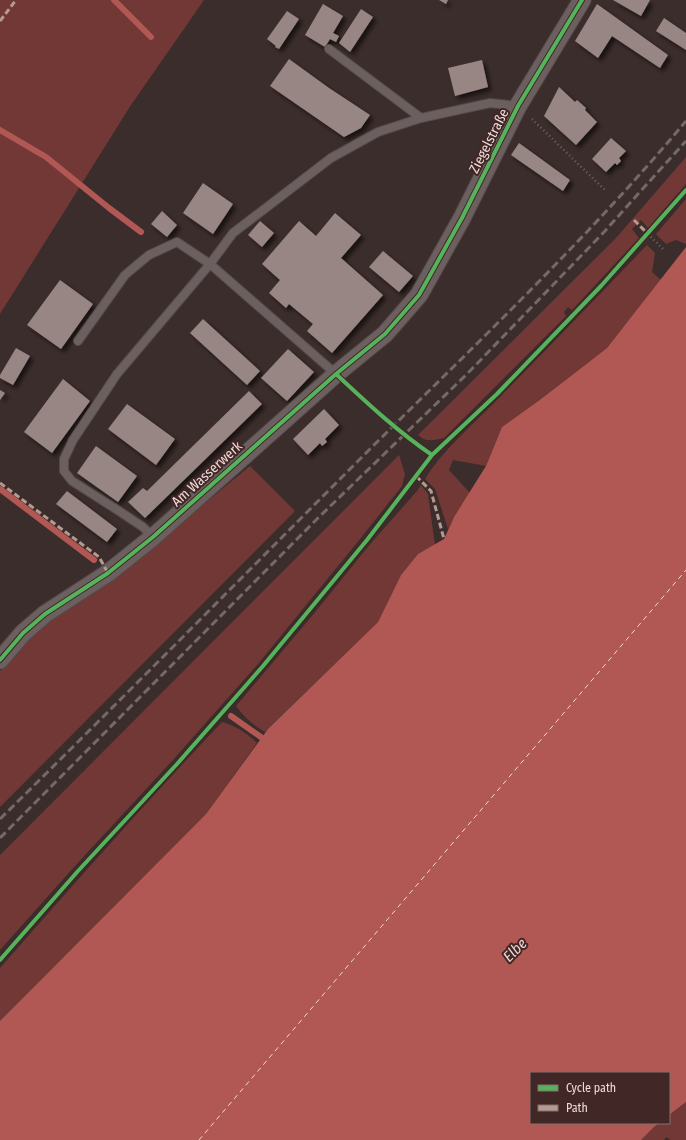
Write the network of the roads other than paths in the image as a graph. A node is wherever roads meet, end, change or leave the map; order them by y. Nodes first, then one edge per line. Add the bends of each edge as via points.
1 (582, 0) edge
2 (330, 49) dead end
3 (518, 106) junction
4 (421, 118) junction
5 (210, 264) junction
6 (419, 294) joint
7 (78, 341) dead end
8 (336, 374) junction
9 (153, 537) junction
10 (0, 660) edge

1 - 3 street, Ziegelstraße
2 - 4 lane
3 - 4 lane via 490,103
3 - 6 street, Ziegelstraße via 462,218
4 - 5 lane via 378,132 331,158 233,232
5 - 7 lane via 177,242 149,255 125,275
5 - 8 lane
5 - 9 lane via 117,374 73,440 64,459 64,471 72,481 143,527
6 - 8 street, Am Wasserwerk via 385,334
8 - 9 street, Am Wasserwerk
9 - 10 street, Am Wasserwerk via 108,573 45,614 23,633

